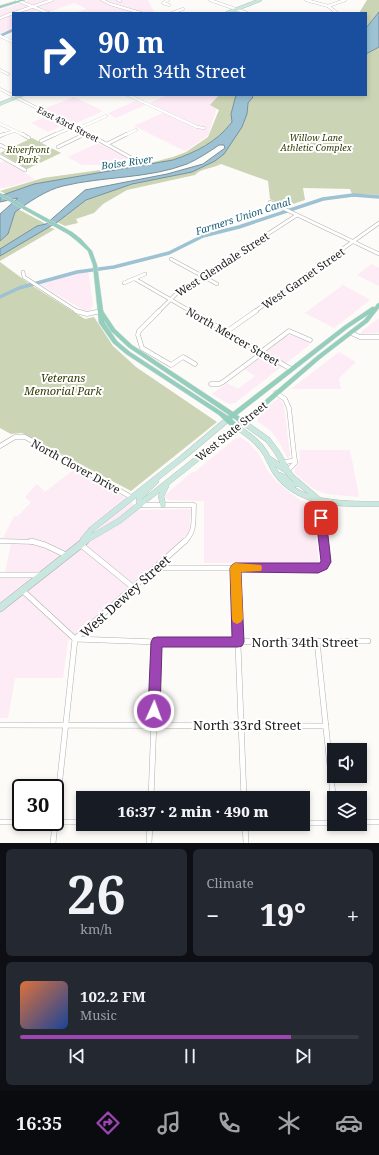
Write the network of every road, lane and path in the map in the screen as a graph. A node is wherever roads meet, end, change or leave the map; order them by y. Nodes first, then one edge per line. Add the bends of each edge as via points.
1 (20, 0) edge
2 (52, 0) edge
3 (102, 0) edge
4 (168, 0) edge
5 (210, 0) edge
6 (260, 0) edge
7 (306, 0) edge
8 (345, 0) edge
9 (341, 2) junction
10 (346, 3) dead end
11 (169, 5) dead end
12 (328, 6) junction
13 (0, 7) edge
14 (33, 7) junction
15 (183, 9) dead end
16 (236, 10) junction
17 (17, 12) edge
18 (46, 12) edge
19 (138, 12) edge
20 (175, 12) edge
21 (231, 12) edge
22 (243, 12) edge
23 (336, 12) edge
24 (12, 14) edge
25 (0, 18) edge
26 (0, 36) edge
27 (12, 42) edge
28 (0, 70) edge
29 (8, 74) dead end
30 (0, 89) edge
31 (12, 96) edge
32 (12, 96) edge
33 (20, 96) edge
34 (130, 96) edge
35 (16, 98) junction
36 (0, 104) edge
37 (102, 114) dead end
38 (1, 124) edge
39 (73, 127) junction
40 (204, 128) dead end
41 (77, 129) junction
42 (136, 130) dead end
43 (14, 131) junction
44 (86, 134) junction
45 (0, 136) edge
46 (29, 138) dead end
47 (41, 141) dead end
48 (106, 144) junction
49 (0, 145) edge
50 (58, 147) dead end
51 (6, 148) dead end
52 (0, 156) edge
53 (135, 160) dead end
54 (25, 170) dead end
55 (0, 194) edge
56 (270, 202) dead end
57 (297, 215) junction
58 (379, 223) edge
59 (353, 242) junction
60 (379, 254) edge
61 (171, 259) dead end
62 (23, 272) dead end
63 (145, 274) dead end
64 (202, 276) junction
65 (135, 279) junction
66 (124, 284) dead end
67 (217, 284) dead end
68 (170, 299) junction
69 (101, 311) junction
70 (361, 317) junction
71 (226, 332) junction
72 (351, 333) junction
73 (379, 337) edge
74 (310, 340) dead end
75 (326, 342) junction
76 (262, 352) junction
77 (321, 356) junction
78 (195, 364) dead end
79 (291, 369) junction
80 (211, 384) dead end
81 (276, 393) junction
82 (233, 414) junction
83 (227, 420) junction
84 (243, 422) junction
85 (237, 427) junction
86 (0, 446) edge
87 (268, 458) junction
88 (295, 460) junction
89 (282, 463) junction
90 (287, 471) junction
91 (164, 472) junction
92 (276, 474) junction
93 (174, 478) junction
94 (299, 484) junction
95 (131, 497) junction
96 (319, 500) junction
97 (379, 504) edge
98 (140, 505) junction
99 (163, 505) junction
100 (0, 541) edge
101 (80, 544) junction
102 (66, 555) junction
103 (157, 568) junction
104 (235, 568) junction
105 (0, 575) edge
106 (41, 575) junction
107 (134, 588) junction
108 (22, 590) junction
109 (0, 608) edge
110 (75, 639) junction
111 (318, 641) junction
112 (368, 641) dead end
113 (157, 642) junction
114 (238, 642) junction
115 (0, 725) edge
116 (66, 725) junction
117 (154, 725) junction
118 (241, 726) junction
119 (326, 726) junction
120 (60, 779) edge
121 (151, 791) edge
122 (244, 791) edge
123 (333, 791) edge
124 (0, 822) edge
125 (12, 822) edge
126 (64, 822) edge
127 (76, 822) edge
128 (367, 822) edge
129 (379, 822) edge
130 (310, 823) edge
131 (327, 823) edge
132 (54, 831) edge
133 (150, 831) edge
134 (245, 831) edge
135 (53, 843) edge
136 (149, 843) edge
137 (246, 843) edge

1 - 13 main road
1 - 14 street
2 - 14 street
3 - 19 street
4 - 11 street via 163,3
5 - 16 street
6 - 16 main road
7 - 12 street
8 - 9 street
9 - 10 street
9 - 12 street
12 - 23 street
14 - 17 street
14 - 18 street
15 - 20 street
16 - 21 main road
16 - 22 street
24 - 25 street
26 - 27 street
28 - 29 street
30 - 31 street, East 43rd Street
32 - 35 street, East 43rd Street
33 - 35 main road
34 - 40 street
35 - 36 main road
35 - 39 street, East 43rd Street
37 - 41 street via 107,117
38 - 43 street
39 - 41 street, East 43rd Street
39 - 47 street
41 - 44 street, East 43rd Street
42 - 48 street
43 - 45 street
43 - 46 street
44 - 48 street, East 43rd Street
44 - 50 street
48 - 53 street, East 43rd Street
49 - 51 street
52 - 54 street
55 - 69 main road via 62,229 90,251
56 - 57 street
57 - 59 street
57 - 64 street, West Glendale Street
58 - 59 street, West Garnet Street
59 - 60 street
59 - 71 street, West Garnet Street
61 - 64 street
62 - 69 street via 28,280 80,313
63 - 65 street
64 - 67 street
64 - 68 street, West Glendale Street
65 - 66 street
65 - 68 street, North Mercer Street
68 - 71 street, North Mercer Street
68 - 78 street, West Glendale Street via 142,328 138,338 142,348 171,365 183,357
69 - 82 main road via 114,330 130,346
69 - 83 main road via 102,323 118,345
70 - 72 main road, West State Street via 349,329
70 - 72 main road, West State Street via 379,305 366,321
70 - 75 main road, West State Street
71 - 76 street, North Mercer Street
72 - 73 street via 360,337
72 - 77 main road, West State Street
74 - 76 street via 291,331
75 - 77 main road via 329,345 322,351
75 - 79 main road, West State Street
76 - 79 street, North Mercer Street
76 - 80 street via 223,382
77 - 81 main road, West State Street
79 - 82 main road, West State Street
81 - 84 main road, West State Street
81 - 88 street via 285,399 289,408
82 - 83 main road, West State Street
82 - 84 main road
83 - 85 main road
83 - 91 main road, West State Street
84 - 85 main road, West State Street
84 - 89 main road via 268,441
85 - 87 main road via 260,446
85 - 93 main road, West State Street
86 - 95 street, North Clover Drive via 12,437 25,437
87 - 90 main road
87 - 92 main road
88 - 89 street
88 - 90 street via 294,465
89 - 90 main road
90 - 94 main road
91 - 95 main road, West State Street
91 - 98 main road, West State Street via 139,498
92 - 94 main road via 284,476 292,484
92 - 96 main road via 293,490 311,500
93 - 98 main road, West State Street
93 - 99 main road via 160,494
94 - 96 main road
95 - 101 main road, West State Street via 92,529
96 - 97 main road via 338,504
96 - 104 street via 326,562 323,566
98 - 99 street, West Dewey Street
98 - 101 main road, West State Street
99 - 103 street, West Dewey Street via 194,505 193,530 191,536
100 - 102 street via 30,541
101 - 102 main road, West State Street
101 - 107 street
102 - 106 main road, West State Street
103 - 104 street
103 - 107 street, West Dewey Street
104 - 114 street
105 - 106 street
106 - 108 main road, West State Street
107 - 110 street, West Dewey Street
108 - 109 main road, West State Street
108 - 110 street
110 - 113 street, North 34th Street
110 - 116 street, West Dewey Street
111 - 112 street, North 34th Street
111 - 114 street, North 34th Street
111 - 119 street
113 - 114 street, North 34th Street
113 - 117 street
114 - 118 street
115 - 116 street, North 33rd Street
116 - 117 street, North 33rd Street
116 - 120 street, West Dewey Street
117 - 118 street, North 33rd Street
117 - 121 street
118 - 119 street, North 33rd Street
118 - 122 street
119 - 123 street
124 - 125 street
126 - 127 street
128 - 129 street
130 - 131 street
132 - 135 street, West Dewey Street
133 - 136 street
134 - 137 street

